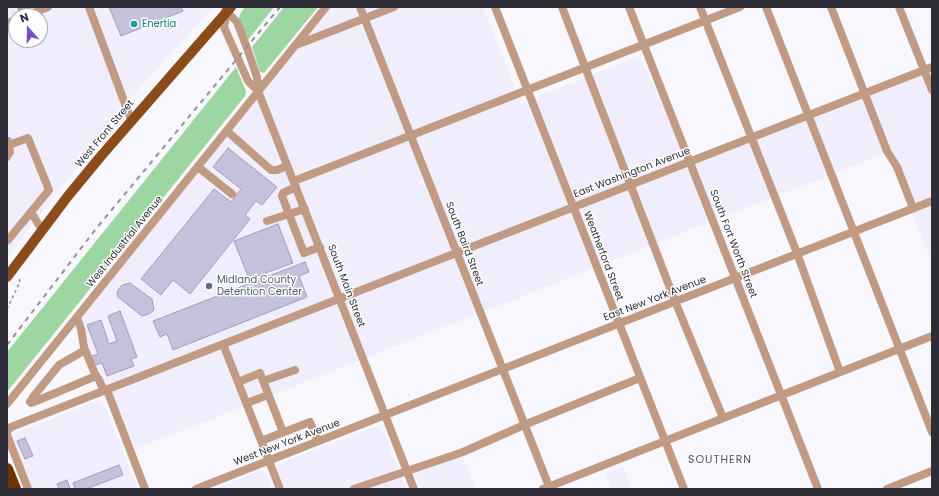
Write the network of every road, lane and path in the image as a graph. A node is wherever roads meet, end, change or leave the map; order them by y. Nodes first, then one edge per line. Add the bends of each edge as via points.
1 (89, 7) edge
2 (326, 7) edge
3 (360, 7) edge
4 (394, 7) edge
5 (495, 7) edge
6 (562, 7) edge
7 (629, 7) edge
8 (700, 7) edge
9 (740, 7) edge
10 (766, 7) edge
11 (831, 7) edge
12 (900, 7) edge
13 (228, 9) edge
14 (365, 18) junction
15 (705, 21) junction
16 (296, 45) junction
17 (644, 45) junction
18 (585, 68) junction
19 (928, 68) edge
20 (527, 90) junction
21 (932, 90) edge
22 (258, 91) junction
23 (865, 93) junction
24 (808, 115) junction
25 (131, 120) junction
26 (227, 131) junction
27 (411, 136) junction
28 (751, 137) junction
29 (8, 142) edge
30 (7, 157) edge
31 (690, 161) junction
32 (287, 166) junction
33 (198, 167) junction
34 (295, 184) junction
35 (631, 184) junction
36 (232, 194) dead end
37 (932, 201) edge
38 (573, 206) junction
39 (913, 208) junction
40 (304, 209) junction
41 (30, 212) junction
42 (289, 214) junction
43 (268, 221) dead end
44 (42, 230) junction
45 (854, 231) junction
46 (7, 237) edge
47 (320, 247) junction
48 (457, 252) junction
49 (797, 254) junction
50 (18, 262) junction
51 (7, 277) edge
52 (735, 278) junction
53 (340, 298) junction
54 (675, 301) junction
55 (7, 309) edge
56 (77, 318) junction
57 (619, 324) junction
58 (932, 336) edge
59 (223, 344) junction
60 (899, 349) junction
61 (85, 350) junction
62 (502, 369) junction
63 (295, 370) dead end
64 (840, 372) junction
65 (96, 376) junction
66 (640, 378) junction
67 (263, 381) junction
68 (238, 382) junction
69 (105, 390) junction
70 (268, 395) junction
71 (781, 395) junction
72 (247, 403) junction
73 (7, 404) edge
74 (385, 415) junction
75 (723, 418) junction
76 (524, 424) junction
77 (284, 432) junction
78 (932, 432) edge
79 (7, 433) edge
80 (261, 441) junction
81 (318, 441) junction
82 (665, 441) junction
83 (269, 461) junction
84 (7, 469) edge
85 (407, 471) junction
86 (932, 471) edge
87 (547, 488) edge
88 (15, 489) edge
89 (28, 489) edge
90 (145, 489) edge
91 (196, 489) edge
92 (280, 489) edge
93 (354, 489) edge
94 (414, 489) edge
95 (684, 489) edge
96 (818, 489) edge
97 (887, 489) edge

1 - 25 street
2 - 16 street, West Industrial Avenue
3 - 14 street, South Baird Street
4 - 14 street
5 - 20 street, Weatherford Street
6 - 18 street
7 - 17 street, South Fort Worth Street
8 - 15 street
9 - 15 street
10 - 24 street
11 - 23 street
12 - 19 street
13 - 22 street, South Main Street via 237,22 247,48 257,76
13 - 22 street, South Main Street via 224,27 248,81
13 - 25 main road, West Front Street
14 - 16 street
14 - 27 street, South Baird Street
15 - 17 street
15 - 28 street
16 - 22 street, West Industrial Avenue
17 - 18 street
17 - 31 street, South Fort Worth Street
18 - 20 street
18 - 35 street
19 - 21 street
19 - 23 street, East Washington Avenue
20 - 27 street
20 - 38 street, Weatherford Street
22 - 26 street, West Industrial Avenue
22 - 32 street, South Main Street
23 - 24 street, East Washington Avenue
23 - 39 street via 887,152 897,167
24 - 28 street, East Washington Avenue
24 - 45 street
25 - 44 main road, West Front Street
26 - 32 street via 272,170
26 - 33 street, West Industrial Avenue
27 - 34 street
27 - 48 street, South Baird Street
28 - 31 street, East Washington Avenue
28 - 49 street
29 - 30 street via 10,152
29 - 41 street via 28,138 49,190
31 - 35 street, East Washington Avenue
31 - 52 street, South Fort Worth Street
32 - 34 street, South Main Street
33 - 36 street
33 - 56 street, West Industrial Avenue
34 - 40 street, South Main Street
34 - 42 street via 282,193
35 - 38 street, East Washington Avenue
35 - 54 street
37 - 39 street, East New York Avenue
38 - 48 street, East Washington Avenue
38 - 57 street, Weatherford Street
39 - 45 street, East New York Avenue
40 - 42 street
40 - 47 street, South Main Street
41 - 44 street
41 - 46 street via 8,240
42 - 43 street
42 - 47 street via 304,253
44 - 50 main road, West Front Street
45 - 49 street, East New York Avenue
45 - 60 street
47 - 53 street, South Main Street
48 - 53 street, East Washington Avenue
48 - 62 street, South Baird Street
49 - 52 street, East New York Avenue
49 - 64 street
50 - 51 main road, West Front Street
50 - 55 path via 20,282
52 - 54 street, East New York Avenue
52 - 71 street, South Fort Worth Street
53 - 59 street, East Washington Avenue
53 - 74 street, South Main Street
54 - 57 street, East New York Avenue
54 - 75 street
56 - 61 street via 82,329
56 - 73 street, West Industrial Avenue
57 - 62 street, East New York Avenue
57 - 66 street, Weatherford Street
58 - 60 street
59 - 68 street
59 - 69 street, East Washington Avenue
60 - 64 street
60 - 78 street
61 - 65 street
61 - 65 street via 59,365 30,402
62 - 74 street, East New York Avenue
62 - 76 street, South Baird Street
63 - 67 street
64 - 71 street
65 - 69 street
66 - 76 street
66 - 82 street, Weatherford Street
67 - 68 street via 260,373
67 - 70 street
68 - 72 street
69 - 79 street, East Washington Avenue via 12,427
69 - 90 street
70 - 72 street
70 - 77 street
71 - 75 street
71 - 96 street, South Fort Worth Street
72 - 80 street
74 - 81 street, West New York Avenue
74 - 85 street, South Main Street
75 - 82 street
76 - 85 street via 463,452
76 - 87 street, South Baird Street
77 - 80 street
77 - 81 street via 310,422
79 - 89 street
80 - 83 street
81 - 83 street, West New York Avenue
82 - 87 street
82 - 95 street, Weatherford Street
83 - 91 street, West New York Avenue
83 - 92 street
84 - 88 highway
85 - 93 street
85 - 94 street, South Main Street
86 - 97 street

